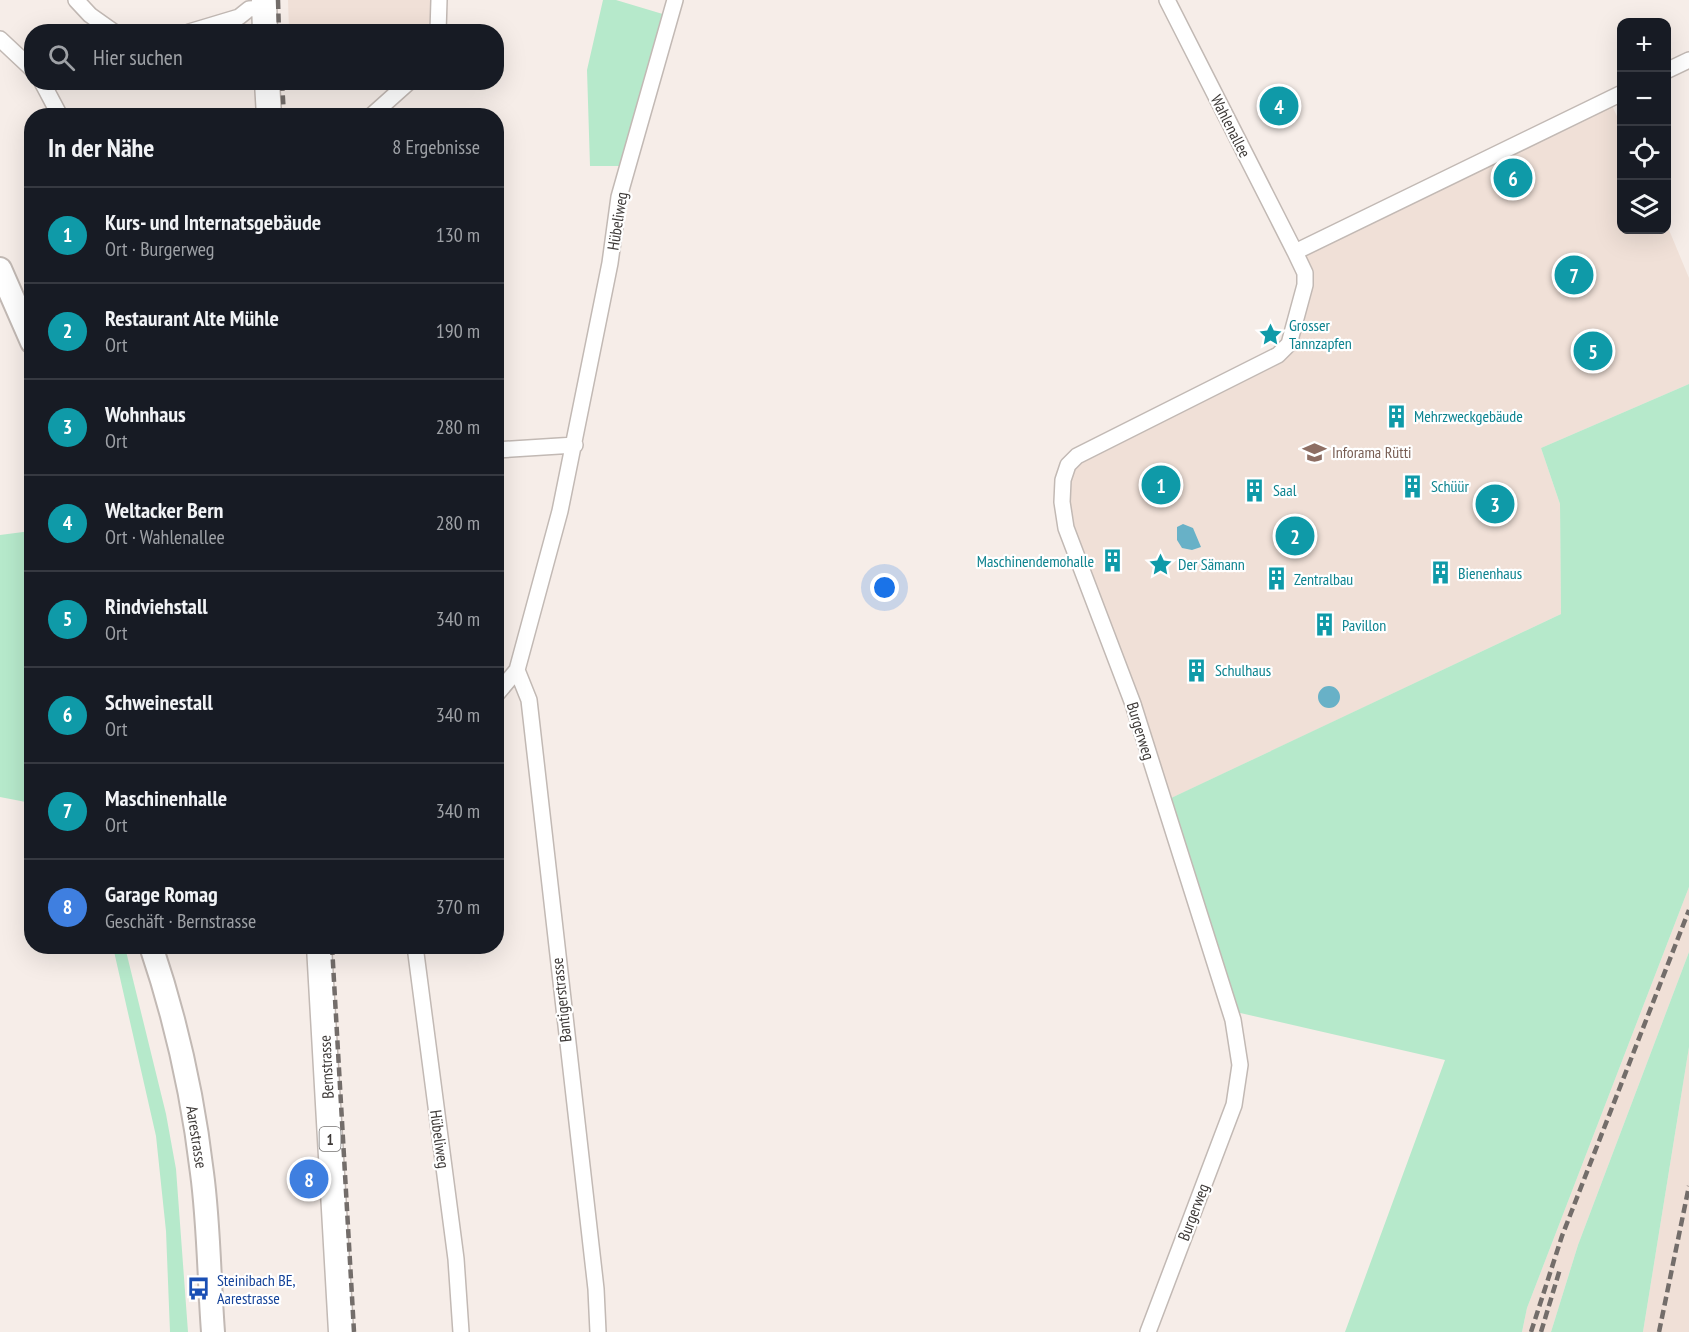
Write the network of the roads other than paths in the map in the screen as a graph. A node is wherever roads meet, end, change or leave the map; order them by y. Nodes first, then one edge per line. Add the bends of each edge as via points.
1 (76, 0) edge
2 (440, 0) edge
3 (675, 0) edge
4 (1167, 0) edge
5 (264, 4) edge
6 (103, 24) edge
7 (216, 24) edge
8 (265, 24) edge
9 (438, 24) edge
10 (0, 39) edge
11 (1689, 60) edge
12 (24, 62) edge
13 (1671, 69) edge
14 (46, 90) edge
15 (267, 90) edge
16 (400, 90) edge
17 (1617, 95) edge
18 (56, 108) edge
19 (269, 108) edge
20 (380, 108) edge
21 (1295, 252) junction
22 (0, 269) edge
23 (24, 324) edge
24 (575, 445) junction
25 (504, 449) edge
26 (517, 670) junction
27 (504, 685) edge
28 (154, 954) edge
29 (319, 954) edge
30 (416, 954) edge
31 (213, 1332) edge
32 (341, 1332) edge
33 (461, 1332) edge
34 (598, 1332) edge
35 (1149, 1332) edge

1 - 6 street
2 - 9 street
3 - 24 street, Hübeliweg via 619,197
4 - 21 street, Wahlenallee
5 - 7 street
5 - 8 main road
10 - 12 street
11 - 13 street
14 - 18 street
15 - 19 main road
16 - 20 street
17 - 21 street
21 - 35 street, Burgerweg via 1305,273 1305,285 1285,349 1263,365 1077,456 1068,465 1063,480 1063,512 1071,544 1133,704 1240,1051 1234,1105
22 - 23 street
24 - 25 street
24 - 26 street, Hübeliweg
26 - 27 street, Hübeliweg
26 - 34 street, Bantigerstrasse via 529,700
28 - 31 street, Aarestrasse via 189,1087 203,1174
29 - 32 main road, Bernstrasse / 1
30 - 33 street, Hübeliweg via 456,1259

